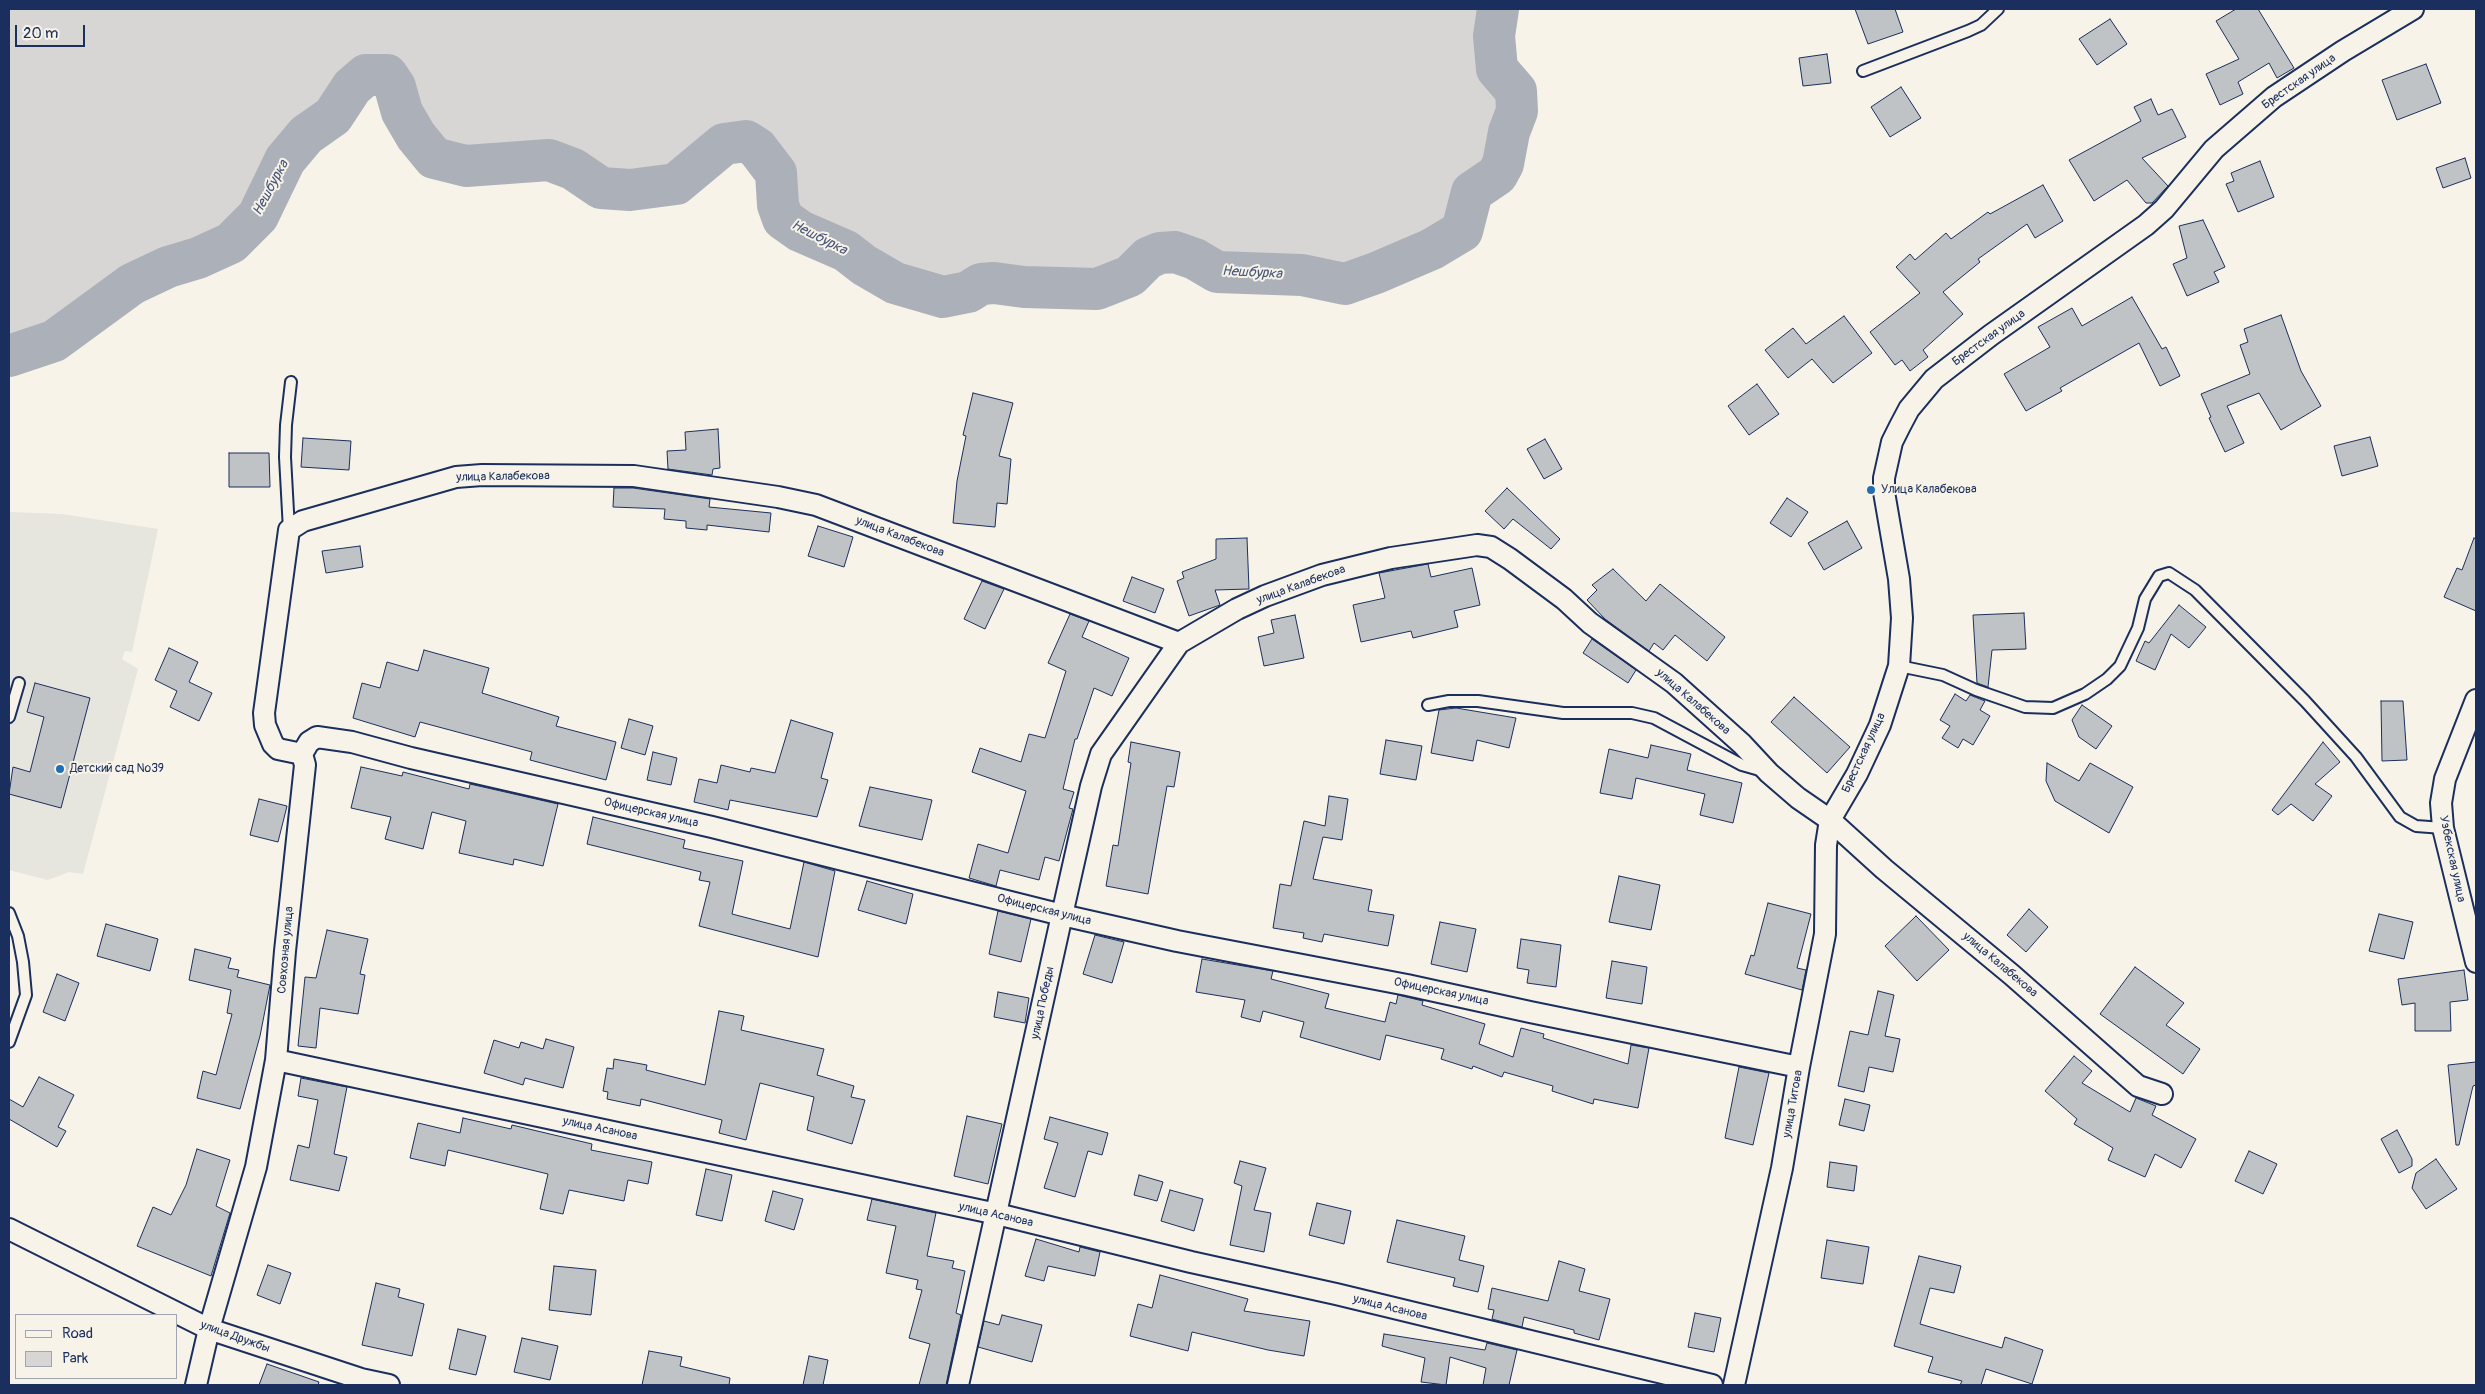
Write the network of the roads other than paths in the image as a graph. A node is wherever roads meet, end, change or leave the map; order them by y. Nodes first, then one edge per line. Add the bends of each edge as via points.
1 (1998, 9) edge
2 (2413, 9) edge
3 (1863, 70) dead end
4 (291, 382) dead end
5 (289, 530) junction
6 (1179, 643) junction
7 (1899, 666) junction
8 (19, 683) dead end
9 (2476, 700) edge
10 (1428, 705) dead end
11 (9, 717) edge
12 (302, 754) junction
13 (1769, 773) junction
14 (1830, 820) junction
15 (2443, 828) junction
16 (9, 913) edge
17 (1062, 915) junction
18 (2476, 962) edge
19 (9, 1042) edge
20 (276, 1060) junction
21 (1799, 1066) junction
22 (2162, 1094) dead end
23 (997, 1214) junction
24 (9, 1229) edge
25 (209, 1329) junction
26 (196, 1385) edge
27 (389, 1385) edge
28 (958, 1385) edge
29 (1712, 1385) edge
30 (1734, 1385) edge

1 - 3 lane via 1981,25 1968,31
2 - 7 street, Брестская улица via 2274,97 2214,149 2146,225 1951,365 1914,402 1892,442 1884,478 1899,578 1902,645
4 - 5 lane via 285,457
5 - 6 street, улица Калабекова via 303,521 456,477 634,476 778,497 816,506
5 - 12 street via 264,713 273,744 278,749
6 - 13 street, улица Калабекова via 1237,609 1322,575 1391,558 1477,545 1491,547 1674,683
6 - 17 street, улица Победы via 1101,754
7 - 14 street, Брестская улица via 1880,725
7 - 15 lane via 1943,675 2025,707 2053,708 2085,694 2120,666 2138,628 2145,599 2159,576 2169,573 2195,590 2304,701 2356,757 2400,817 2416,826
8 - 11 lane
9 - 15 street, Узбекская улица via 2445,780 2441,804
10 - 13 lane via 1478,701 1563,713 1632,713 1654,718 1742,765
12 - 17 street, Офицерская улица via 309,742 317,737 352,742 722,829
12 - 20 street, Совхозная улица via 304,780
13 - 14 street, улица Калабекова
14 - 21 street, улица Титова via 1826,845 1825,934
14 - 22 street, улица Калабекова via 2138,1086
15 - 18 street, Узбекская улица
16 - 19 lane via 24,962 26,995
17 - 21 street, Офицерская улица
17 - 23 street, улица Победы
20 - 23 street, улица Асанова
20 - 25 street, Совхозная улица via 256,1167
21 - 30 street, улица Титова via 1782,1168
23 - 28 street, улица Победы
23 - 29 street, улица Асанова
24 - 25 street, улица Дружбы
25 - 26 street, Совхозная улица
25 - 27 street, улица Дружбы

